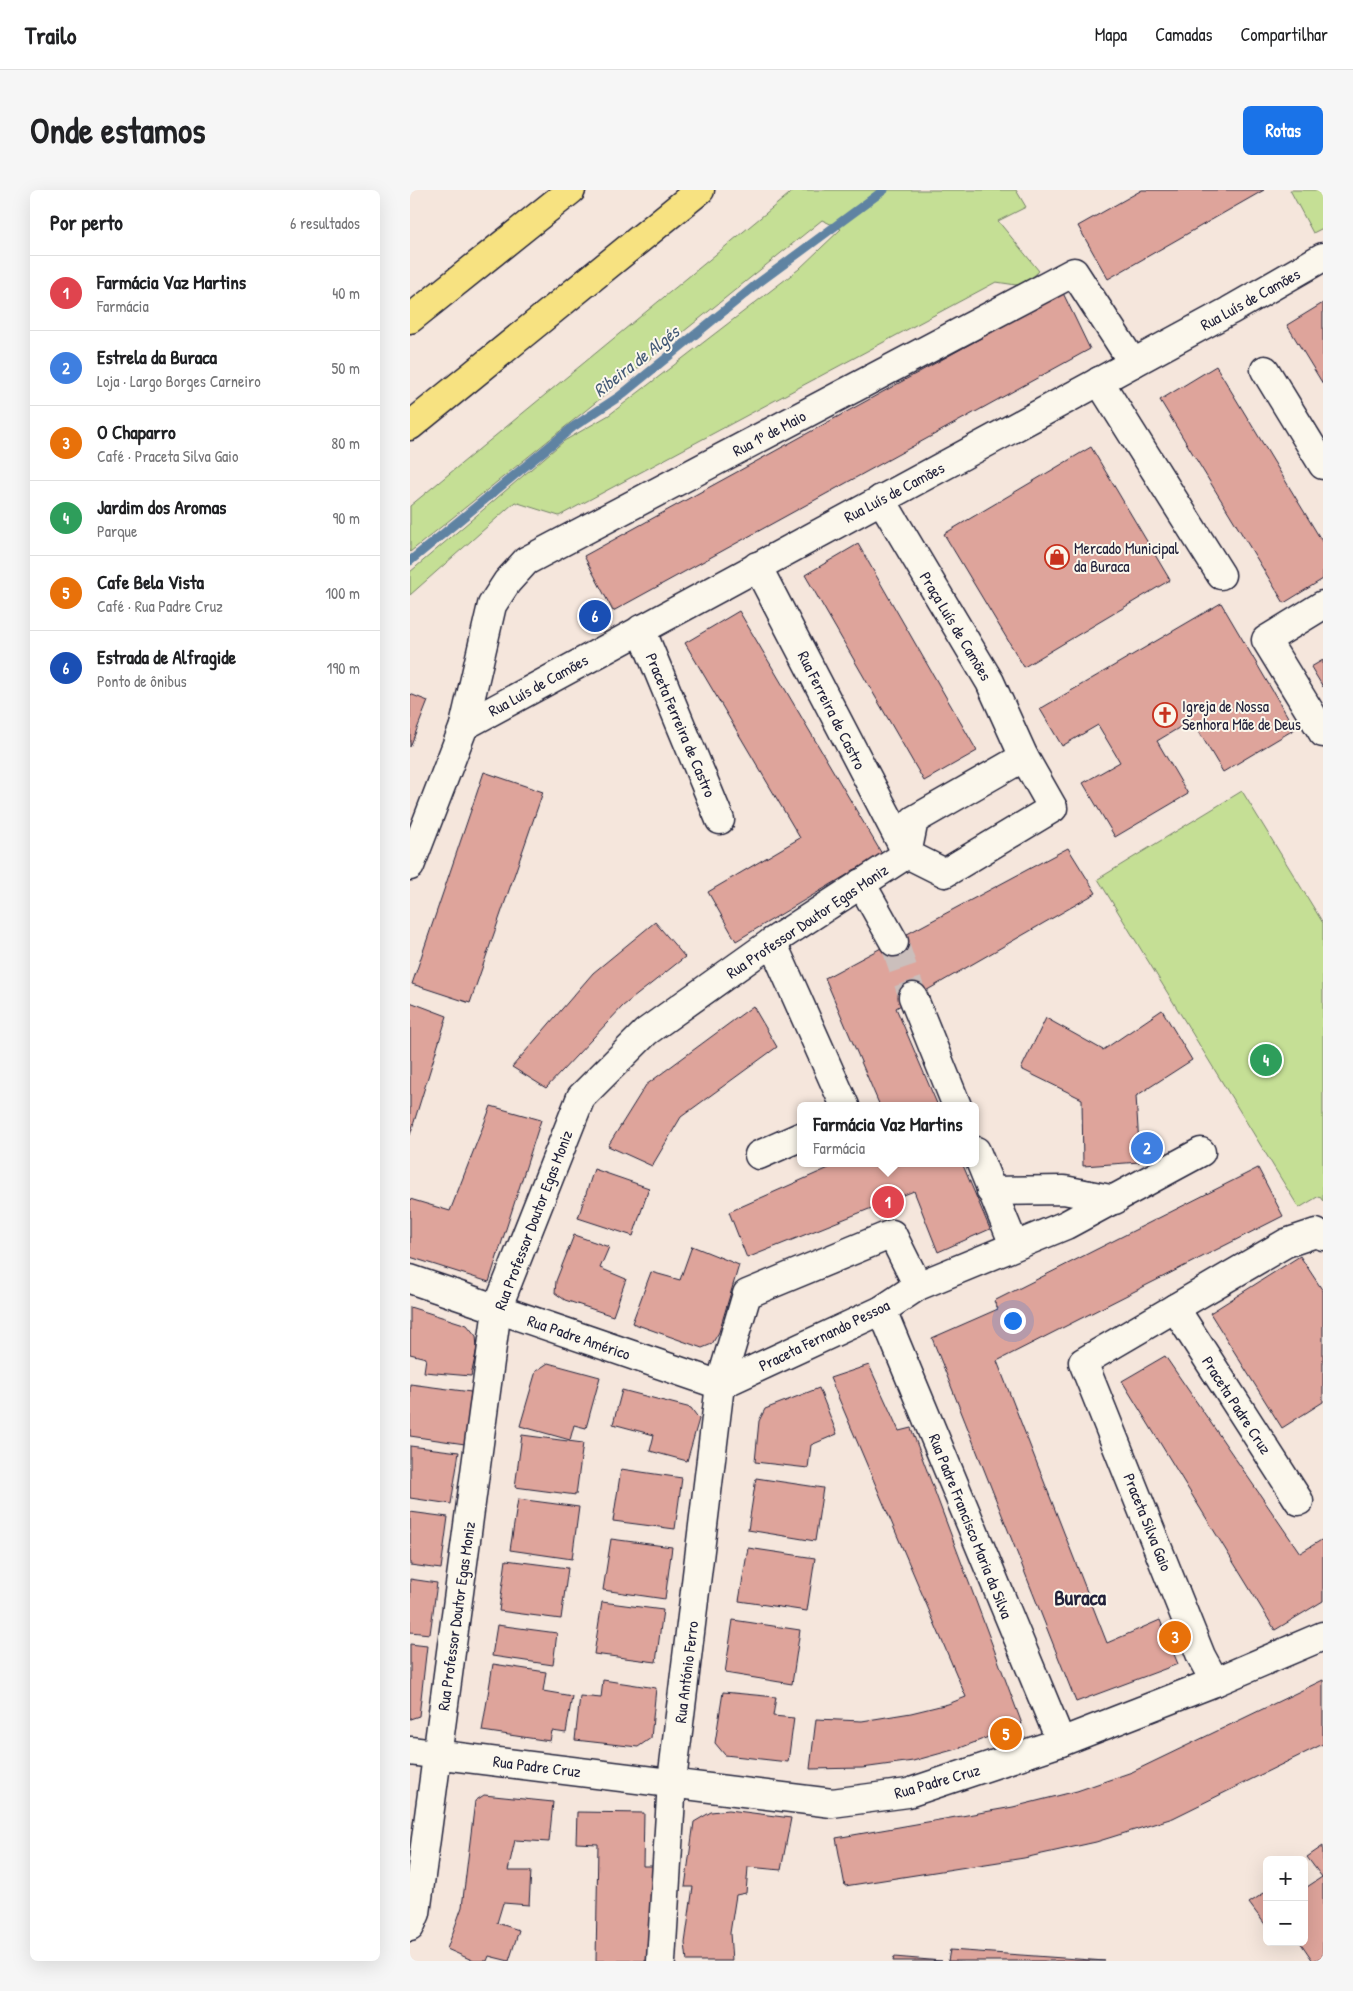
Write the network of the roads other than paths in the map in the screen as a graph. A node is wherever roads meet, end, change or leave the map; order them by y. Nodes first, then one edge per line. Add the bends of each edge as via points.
1 (572, 190) edge
2 (700, 190) edge
3 (1323, 257) edge
4 (410, 319) edge
5 (1133, 362) junction
6 (1265, 370) dead end
7 (1099, 381) junction
8 (410, 426) edge
9 (1323, 465) edge
10 (881, 500) junction
11 (757, 566) junction
12 (1221, 575) dead end
13 (1323, 605) edge
14 (641, 629) junction
15 (464, 726) junction
16 (1323, 733) edge
17 (1024, 757) junction
18 (720, 820) dead end
19 (907, 854) junction
20 (410, 866) edge
21 (861, 883) junction
22 (772, 942) junction
23 (894, 942) tunnel mouth
24 (913, 997) tunnel mouth
25 (843, 1102) edge
26 (955, 1102) edge
27 (797, 1137) edge
28 (1201, 1152) dead end
29 (759, 1155) dead end
30 (979, 1159) edge
31 (991, 1191) junction
32 (1115, 1200) junction
33 (1323, 1236) edge
34 (1014, 1246) junction
35 (410, 1279) edge
36 (918, 1286) junction
37 (497, 1308) junction
38 (1175, 1308) junction
39 (882, 1310) junction
40 (720, 1385) junction
41 (1299, 1501) dead end
42 (1323, 1636) edge
43 (1215, 1682) junction
44 (1061, 1742) junction
45 (410, 1751) edge
46 (438, 1754) junction
47 (672, 1781) junction
48 (410, 1926) edge
49 (661, 1961) edge

1 - 4 highway
2 - 8 highway
3 - 5 street, Rua Luís de Camões
5 - 7 street, Rua Luís de Camões
5 - 15 street, Rua 1º de Maio via 1074,272 526,561 506,582 492,604
6 - 9 street
7 - 10 street, Rua Luís de Camões
7 - 12 street
10 - 11 street, Rua Luís de Camões
10 - 17 street, Praça Luís de Camões via 990,682
11 - 14 street, Rua Luís de Camões
11 - 19 street, Rua Ferreira de Castro
13 - 16 street via 1266,640
14 - 15 street, Rua Luís de Camões
14 - 18 street, Praceta Ferreira de Castro
15 - 20 street
17 - 19 street via 914,820
17 - 19 street via 1053,808 945,873
19 - 21 street, Rua Professor Doutor Egas Moniz
21 - 22 street, Rua Professor Doutor Egas Moniz
21 - 23 street
22 - 25 street
22 - 37 street, Rua Professor Doutor Egas Moniz via 646,1032 581,1097
24 - 26 street
27 - 29 street
28 - 32 street, Praceta Fernando Pessoa
30 - 31 street
31 - 32 street via 1064,1190
31 - 34 street
32 - 34 street, Praceta Fernando Pessoa
33 - 38 street via 1316,1233 1286,1243
34 - 36 street, Praceta Fernando Pessoa
35 - 37 street, Rua Padre Américo
36 - 39 street, Praceta Fernando Pessoa
36 - 40 street via 892,1234 748,1294
37 - 40 street, Rua Padre Américo
37 - 46 street, Rua Professor Doutor Egas Moniz
38 - 41 street, Praceta Padre Cruz
38 - 43 street, Praceta Silva Gaio via 1083,1362
39 - 40 street, Praceta Fernando Pessoa
39 - 44 street, Rua Padre Francisco Maria da Silva
40 - 47 street, Rua António Ferro
42 - 43 street, Rua Padre Cruz
43 - 44 street, Rua Padre Cruz
44 - 47 street, Rua Padre Cruz via 908,1793 832,1803
45 - 46 street, Rua Padre Cruz
46 - 47 street, Rua Padre Cruz
46 - 48 street, Rua Professor Doutor Egas Moniz via 416,1913
47 - 49 street, Rua António Ferro

